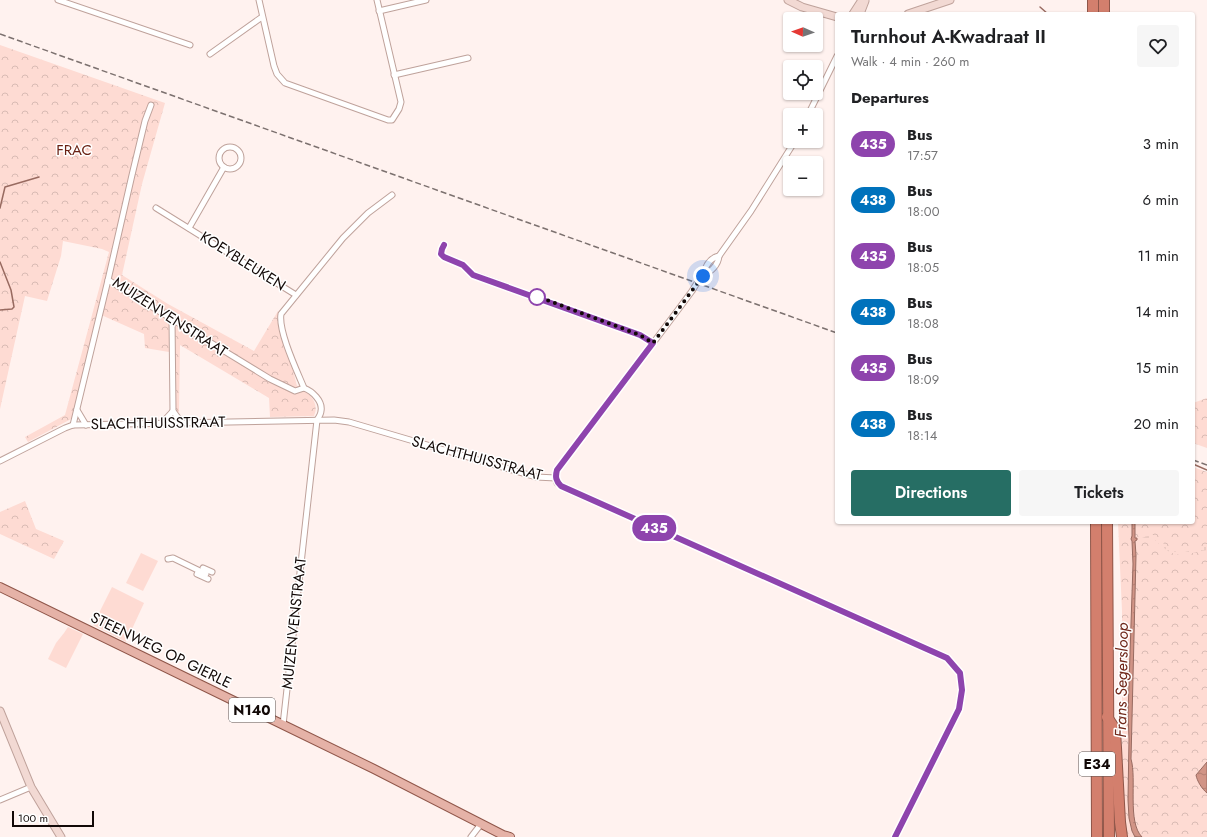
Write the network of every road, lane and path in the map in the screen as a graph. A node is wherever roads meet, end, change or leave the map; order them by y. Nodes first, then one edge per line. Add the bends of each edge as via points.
1 (58, 0) edge
2 (259, 0) edge
3 (377, 0) edge
4 (426, 0) edge
5 (788, 0) edge
6 (863, 0) edge
7 (950, 0) edge
8 (1093, 0) edge
9 (1104, 0) edge
10 (379, 11) junction
11 (855, 12) edge
12 (860, 12) edge
13 (914, 12) edge
14 (1093, 12) edge
15 (1104, 12) edge
16 (835, 16) edge
17 (262, 17) junction
18 (190, 45) dead end
19 (210, 54) dead end
20 (468, 58) dead end
21 (835, 60) edge
22 (394, 75) junction
23 (150, 104) dead end
24 (811, 108) edge
25 (791, 148) edge
26 (224, 167) junction
27 (392, 195) dead end
28 (156, 208) dead end
29 (189, 228) junction
30 (478, 276) dead end
31 (108, 280) junction
32 (296, 295) junction
33 (172, 319) junction
34 (653, 343) junction
35 (304, 388) junction
36 (77, 410) junction
37 (173, 411) junction
38 (317, 420) junction
39 (162, 423) junction
40 (182, 423) junction
41 (73, 425) junction
42 (86, 425) junction
43 (0, 461) edge
44 (556, 478) junction
45 (1096, 524) edge
46 (1107, 524) edge
47 (168, 559) dead end
48 (200, 568) junction
49 (212, 572) dead end
50 (0, 587) edge
51 (0, 711) edge
52 (1108, 717) junction
53 (2, 719) edge
54 (282, 725) junction
55 (31, 787) junction
56 (0, 800) edge
57 (481, 824) junction
58 (506, 836) edge
59 (61, 837) edge
60 (470, 837) edge
61 (895, 837) edge
62 (1097, 837) edge
63 (1109, 837) edge
64 (1122, 837) edge

1 - 18 street
2 - 17 street
3 - 10 street
4 - 10 street
5 - 16 street via 802,8
6 - 11 street
6 - 12 street
7 - 13 street
8 - 14 highway
9 - 15 highway
10 - 22 street
17 - 19 street
17 - 22 street via 274,66 285,83 392,120 401,105
20 - 22 street
21 - 24 street
23 - 31 street, MUIZENVENSTRAAT
25 - 34 street via 719,256 714,269 703,276
26 - 26 street via 229,169 238,166 241,156 236,148 227,146 220,151 219,160
26 - 29 street, KOEYBLEUKEN
27 - 32 street, MUIZENVENSTRAAT via 368,213 343,238
28 - 29 street, KOEYBLEUKEN
29 - 32 street, KOEYBLEUKEN
30 - 34 street via 640,335
31 - 33 street, MUIZENVENSTRAAT
31 - 36 street
32 - 35 street, MUIZENVENSTRAAT via 282,314 281,325
33 - 35 street, MUIZENVENSTRAAT via 270,379 295,391
33 - 37 street
34 - 44 street via 557,470
35 - 38 street, MUIZENVENSTRAAT via 320,402 321,412
36 - 41 street
36 - 42 street
37 - 39 street
37 - 40 street
38 - 40 street, SLACHTHUISSTRAAT
38 - 44 street, SLACHTHUISSTRAAT via 349,422 536,477
38 - 54 street, MUIZENVENSTRAAT
39 - 40 street, SLACHTHUISSTRAAT
39 - 42 street, SLACHTHUISSTRAAT
41 - 42 street, SLACHTHUISSTRAAT
41 - 43 street, SLACHTHUISSTRAAT
44 - 61 street, SLACHTHUISSTRAAT via 557,483 567,489 947,658 960,673 962,690 959,709
45 - 62 highway, E34
46 - 52 highway, E34
47 - 48 street via 173,558
48 - 48 street via 206,574 205,575 198,572 197,574 208,580 197,577
48 - 49 street
50 - 54 main road, STEENWEG OP GIERLE / N140
51 - 53 street
52 - 63 highway, E34
52 - 64 highway, E34 via 1115,729
53 - 55 street
54 - 57 main road, STEENWEG OP GIERLE / N140
55 - 56 street
55 - 59 street
57 - 58 main road, STEENWEG OP GIERLE / N140
57 - 60 street

